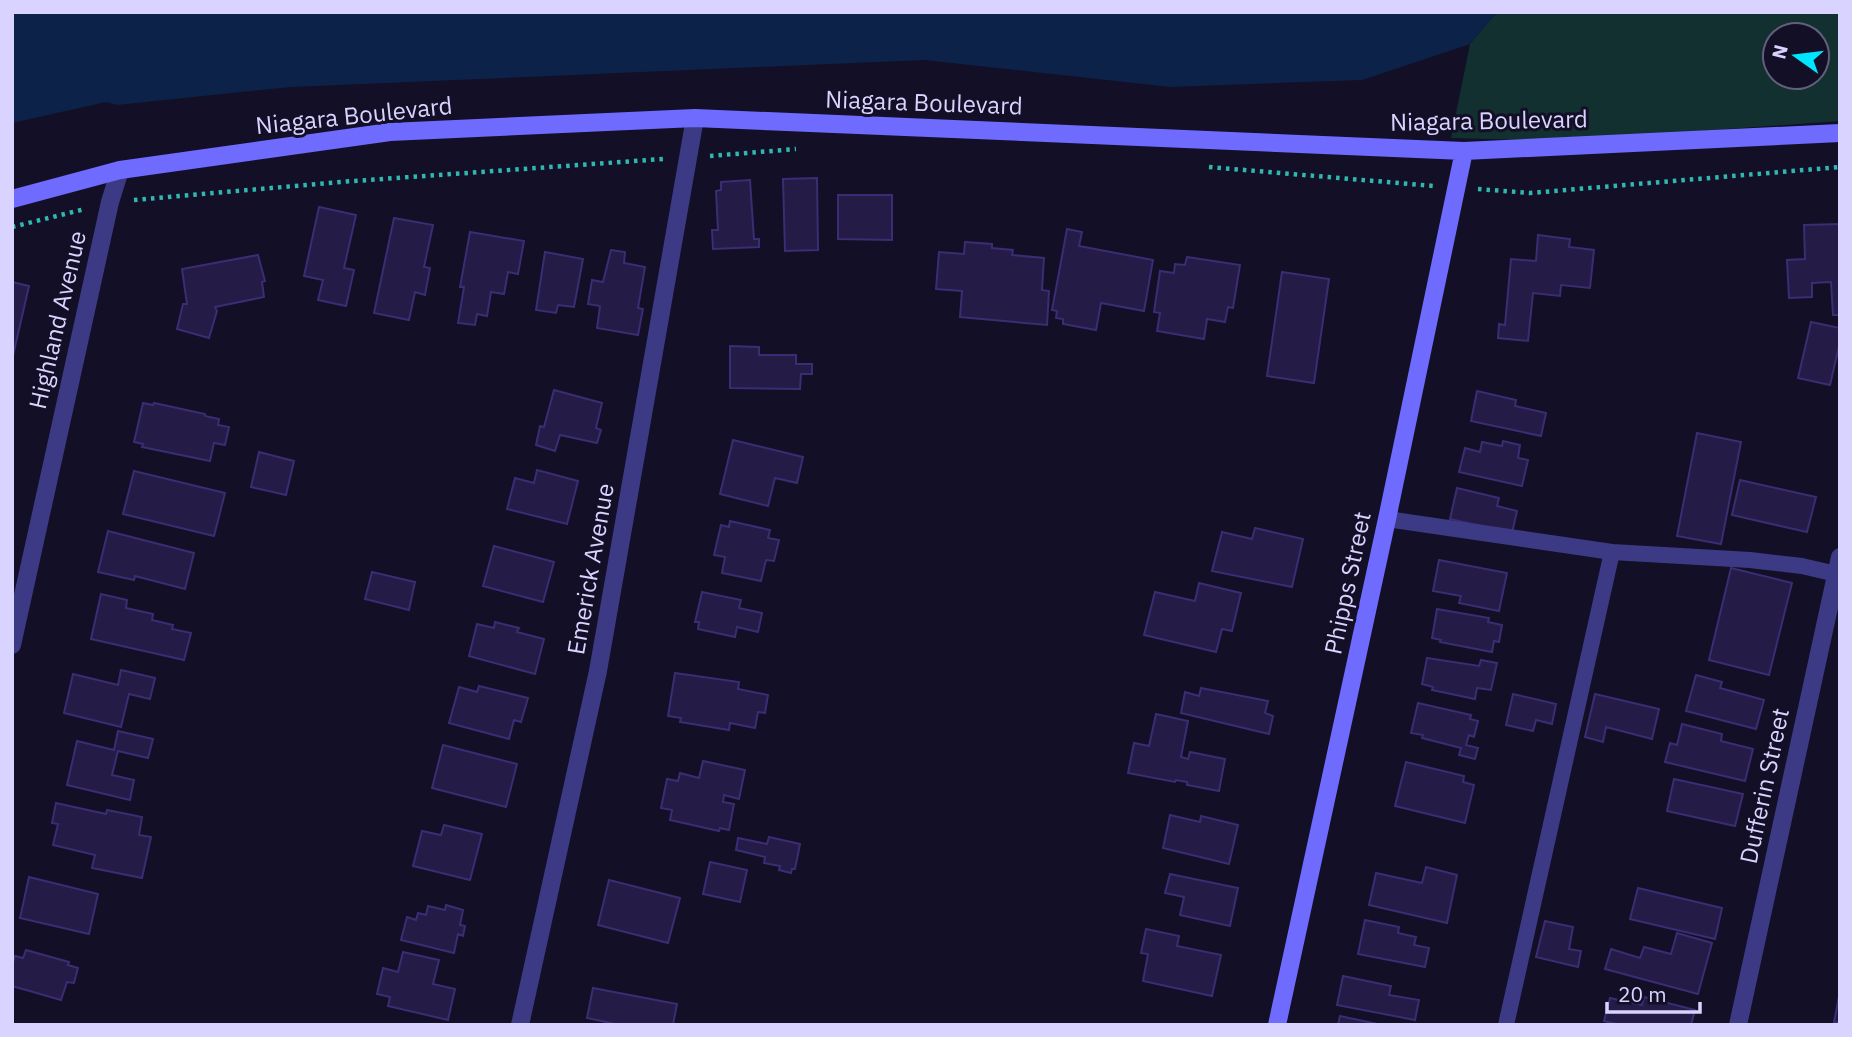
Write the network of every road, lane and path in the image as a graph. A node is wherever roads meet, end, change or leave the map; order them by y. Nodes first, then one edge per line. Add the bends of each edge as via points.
1 (695, 118) junction
2 (1840, 133) edge
3 (808, 148) dead end
4 (1464, 151) junction
5 (688, 157) junction
6 (1201, 166) dead end
7 (1840, 167) edge
8 (120, 170) junction
9 (1456, 187) junction
10 (12, 199) edge
11 (110, 202) junction
12 (12, 227) edge
13 (1387, 519) junction
14 (1612, 552) junction
15 (1838, 569) edge
16 (12, 645) edge
17 (520, 1025) edge
18 (1277, 1025) edge
19 (1506, 1025) edge
20 (1738, 1025) edge

1 - 4 main road, Niagara Boulevard
1 - 5 street, Emerick Avenue
1 - 8 main road, Niagara Boulevard via 390,132
2 - 4 main road, Niagara Boulevard
3 - 5 path
4 - 9 main road, Phipps Street
5 - 11 path
5 - 17 street, Emerick Avenue via 598,671
6 - 9 path
7 - 9 path via 1530,192
8 - 10 main road, Niagara Boulevard
8 - 11 street, Highland Avenue
9 - 13 main road, Phipps Street
11 - 12 path
11 - 16 street, Highland Avenue
13 - 14 lane
13 - 18 main road, Phipps Street
14 - 15 lane
14 - 19 lane
15 - 20 street, Dufferin Street

